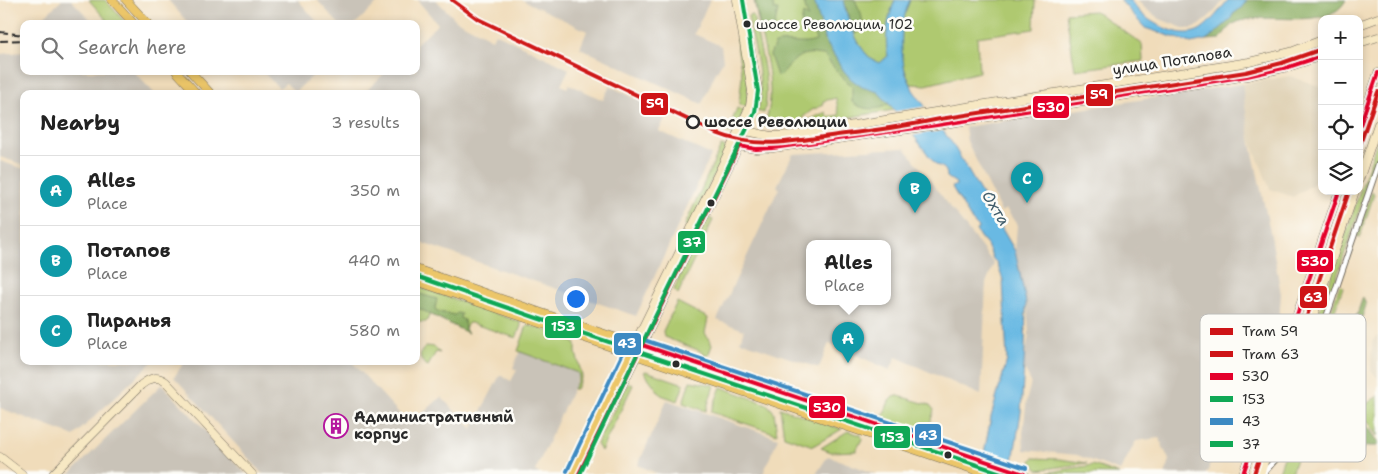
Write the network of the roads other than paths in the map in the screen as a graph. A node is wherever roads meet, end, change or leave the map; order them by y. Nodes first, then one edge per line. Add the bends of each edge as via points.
1 (112, 0) edge
2 (126, 0) edge
3 (737, 0) edge
4 (742, 0) edge
5 (1378, 18) edge
6 (130, 20) edge
7 (144, 20) edge
8 (1363, 24) edge
9 (1378, 37) edge
10 (1318, 42) edge
11 (1363, 42) edge
12 (1318, 57) edge
13 (1378, 73) edge
14 (180, 75) edge
15 (193, 75) edge
16 (193, 90) edge
17 (207, 90) edge
18 (1363, 117) edge
19 (1378, 124) edge
20 (746, 131) junction
21 (736, 137) junction
22 (739, 146) junction
23 (1378, 165) edge
24 (1363, 168) edge
25 (1337, 195) edge
26 (1354, 195) edge
27 (420, 270) edge
28 (420, 282) edge
29 (1297, 314) edge
30 (1314, 314) edge
31 (1327, 314) edge
32 (639, 344) junction
33 (634, 355) junction
34 (970, 456) junction
35 (0, 457) edge
36 (1247, 462) edge
37 (1265, 462) edge
38 (1272, 462) edge
39 (967, 467) junction
40 (1017, 472) edge
41 (22, 474) edge
42 (53, 474) edge
43 (252, 474) edge
44 (573, 474) edge
45 (579, 474) edge
46 (987, 474) edge
47 (1243, 474) edge
48 (1261, 474) edge

1 - 6 main road
2 - 7 main road
3 - 21 street via 752,91
4 - 20 street via 758,90
5 - 8 street
9 - 11 street
10 - 20 street, улица Потапова via 1257,61 894,120 791,135 771,136
12 - 22 street, улица Потапова via 1247,76 944,124 767,149
13 - 18 street
14 - 16 main road
15 - 17 main road
19 - 24 street
20 - 21 street
20 - 22 street
21 - 22 street
21 - 32 street
22 - 32 street
23 - 31 street
25 - 29 street
26 - 30 street
27 - 32 main road
28 - 33 main road
32 - 33 main road
32 - 34 main road
33 - 39 main road
33 - 44 main road
33 - 45 main road
34 - 39 main road
34 - 40 main road
35 - 41 street
36 - 47 street
37 - 48 street
38 - 48 street
39 - 46 main road
42 - 43 street via 142,385 154,377 166,382

